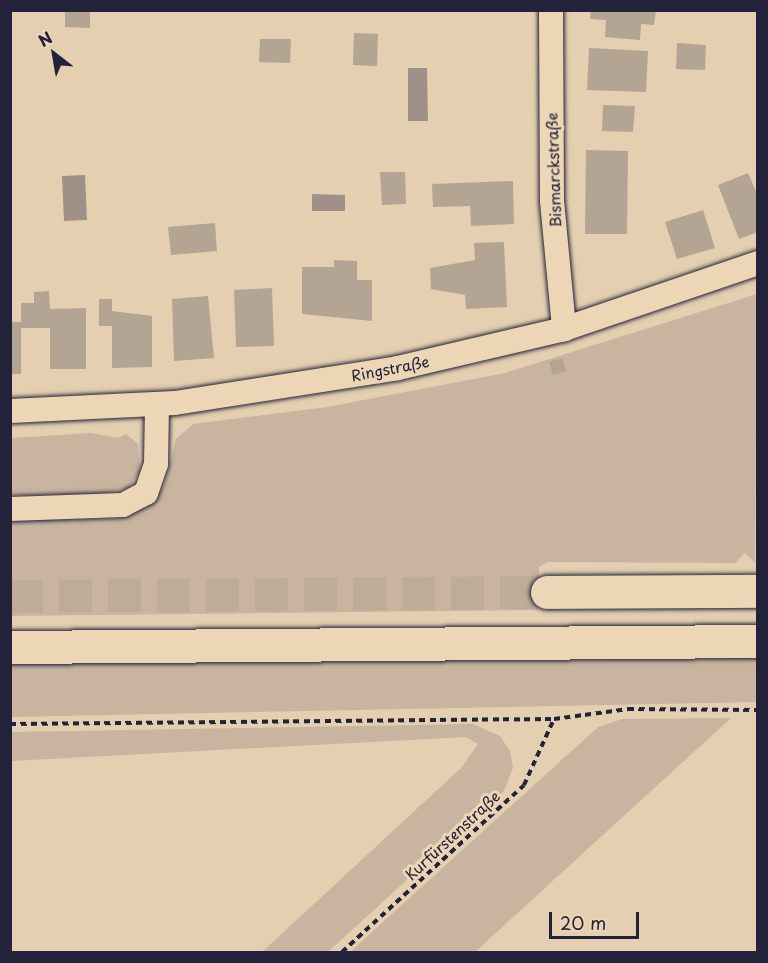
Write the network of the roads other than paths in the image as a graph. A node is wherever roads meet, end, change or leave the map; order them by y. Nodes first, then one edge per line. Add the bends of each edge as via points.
1 (551, 10) edge
2 (758, 263) edge
3 (564, 329) junction
4 (157, 404) junction
5 (10, 411) edge
6 (10, 509) edge
7 (758, 591) edge
8 (547, 592) tunnel mouth
9 (758, 641) edge
10 (10, 647) edge

1 - 3 street, Bismarckstraße via 552,201
2 - 3 street, Ringstraße
3 - 4 street, Ringstraße via 398,368
4 - 5 street, Ringstraße
4 - 6 street via 156,464 146,493 113,506
7 - 8 highway
9 - 10 highway

